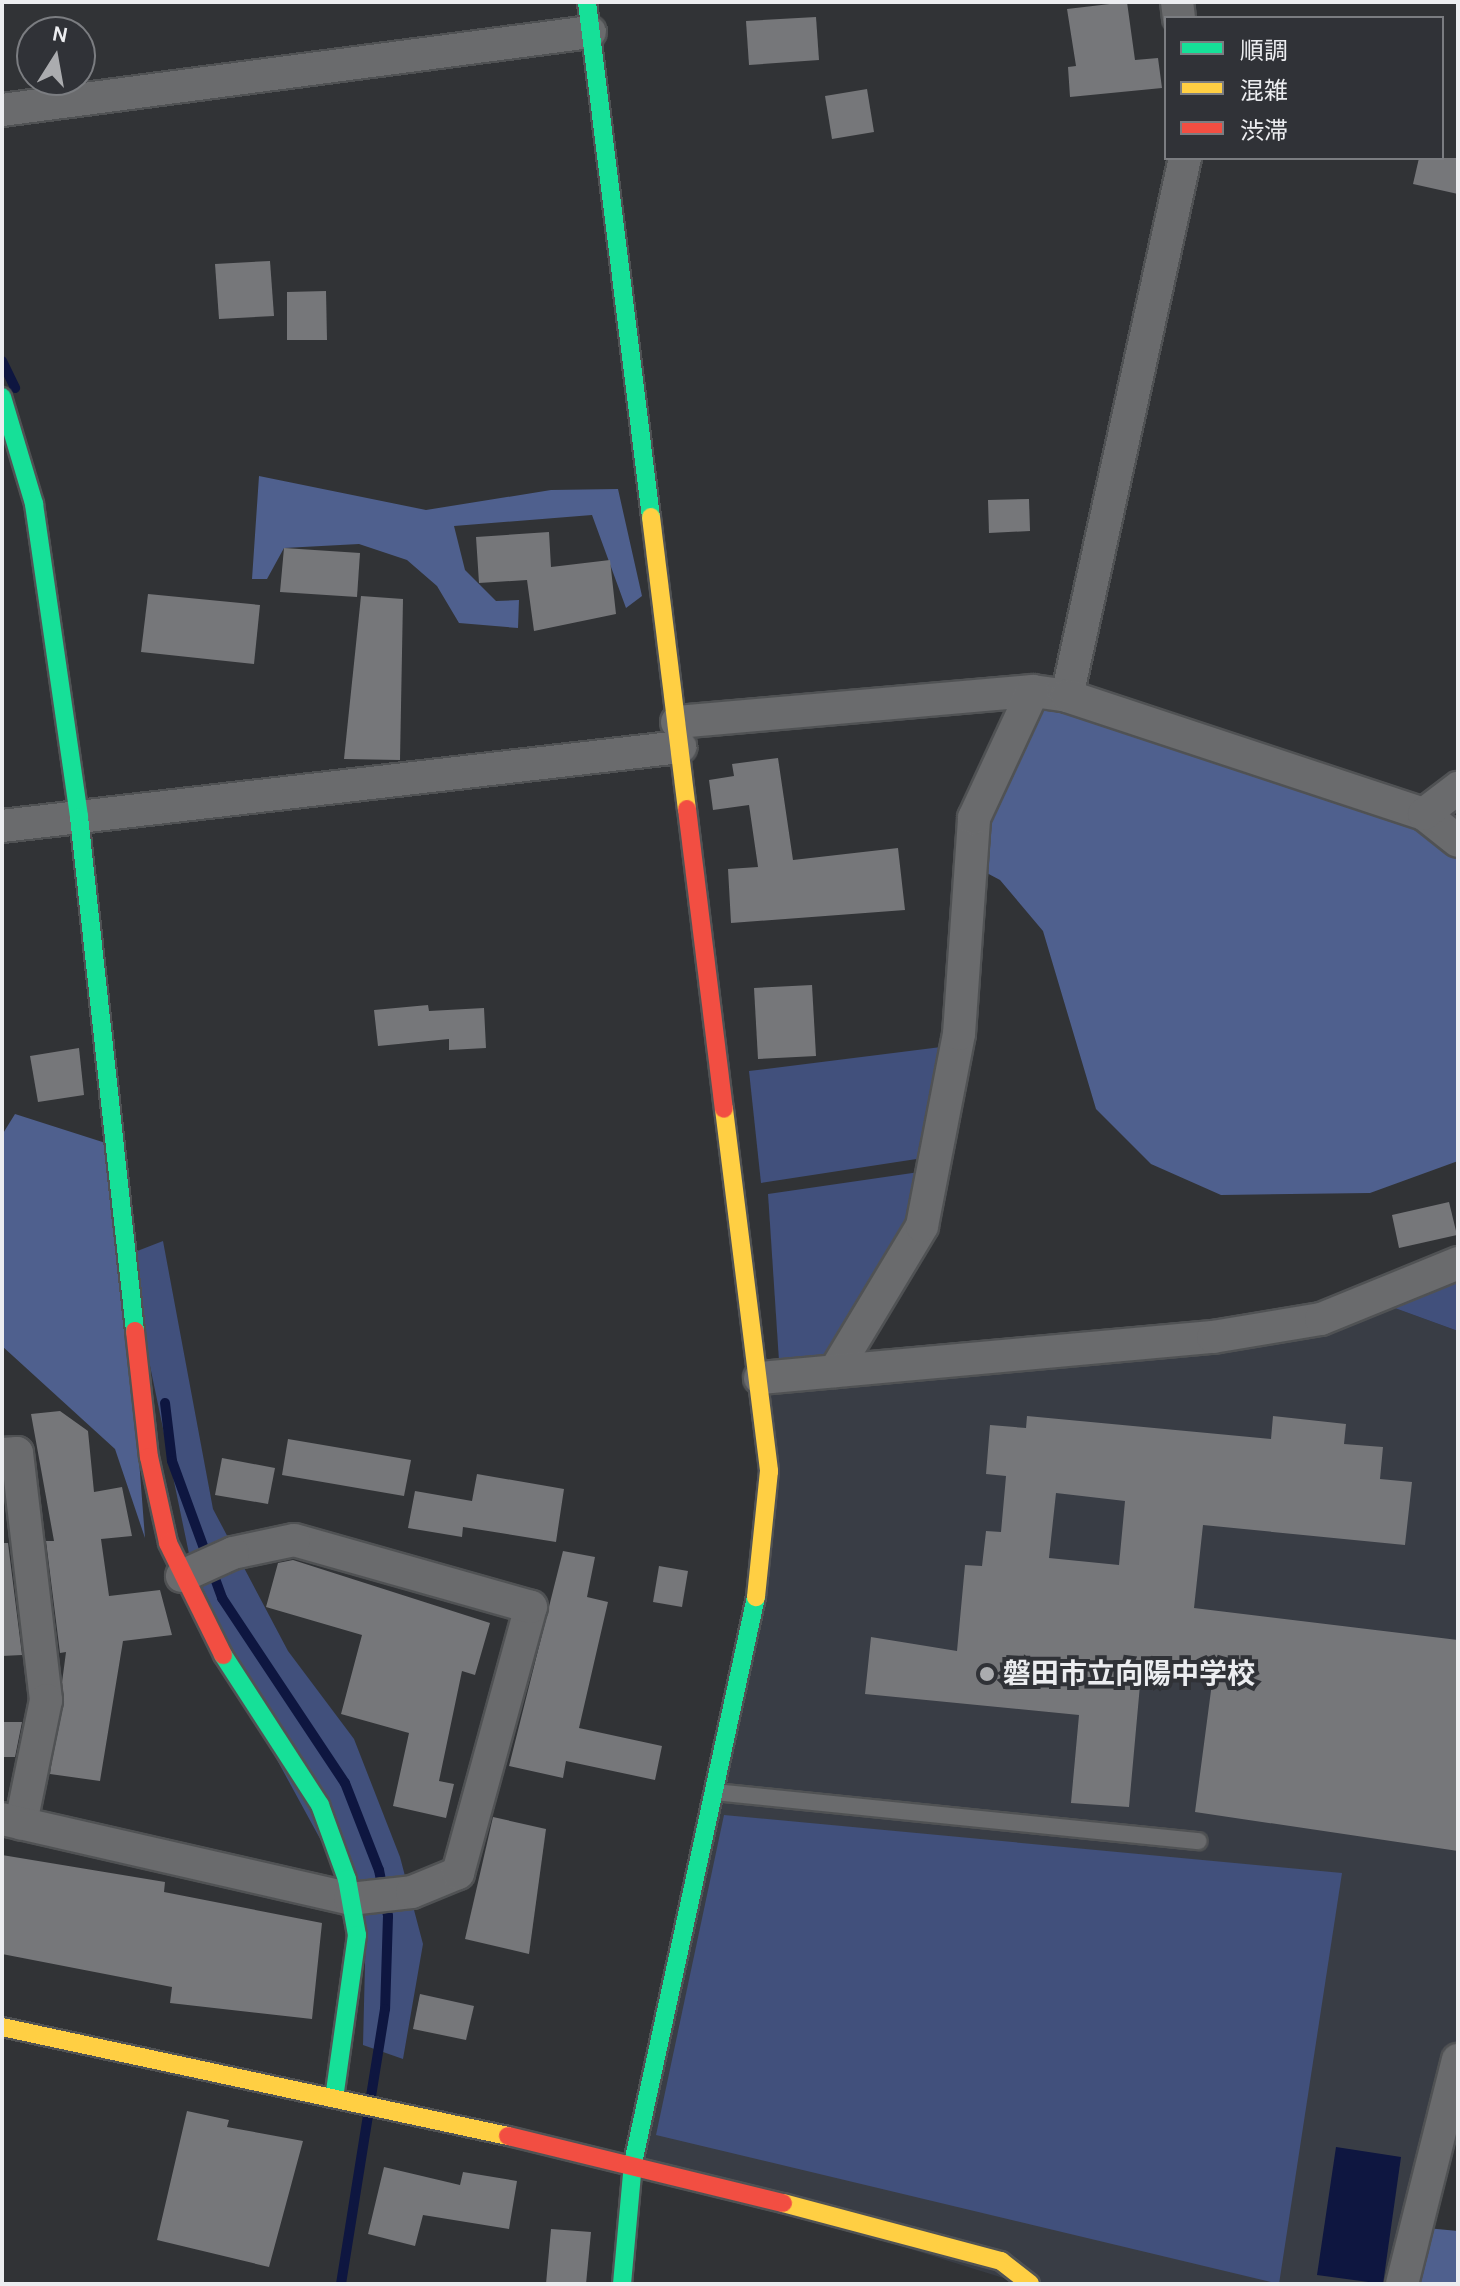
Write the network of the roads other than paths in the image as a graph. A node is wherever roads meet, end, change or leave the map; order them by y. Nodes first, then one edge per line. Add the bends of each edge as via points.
1 (588, 17) edge
2 (2, 110) edge
3 (1185, 160) edge
4 (2, 397) edge
5 (1033, 691) junction
6 (1067, 696) junction
7 (679, 735) junction
8 (1458, 788) edge
9 (1424, 814) junction
10 (79, 817) junction
11 (2, 826) edge
12 (1458, 841) edge
13 (1458, 1263) edge
14 (835, 1371) junction
15 (760, 1378) junction
16 (2, 1454) edge
17 (182, 1576) junction
18 (714, 1792) junction
19 (11, 1821) edge
20 (1199, 1841) dead end
21 (350, 1899) junction
22 (2, 2027) edge
23 (1458, 2060) edge
24 (334, 2098) junction
25 (633, 2163) junction
26 (622, 2284) edge
27 (1030, 2284) edge
28 (1402, 2284) edge

1 - 2 street
1 - 7 street
3 - 6 street
4 - 10 street via 34,504
5 - 6 street
5 - 7 street
5 - 14 street via 974,818 959,1034 922,1226
6 - 9 street
7 - 10 street
7 - 15 street
8 - 9 street
9 - 12 street
10 - 11 street
10 - 17 street via 149,1457
13 - 14 street via 1321,1319 1213,1337
14 - 15 street
15 - 18 street via 769,1471 764,1562
16 - 19 street via 17,1453 46,1700
17 - 21 street via 199,1618 320,1805
17 - 21 street via 233,1553 294,1540 531,1607 458,1873 412,1892
18 - 20 lane
18 - 25 street
19 - 21 street
21 - 24 street via 357,1935 352,1998
22 - 24 street
23 - 28 street
24 - 25 street
25 - 26 street
25 - 27 street via 1001,2261

